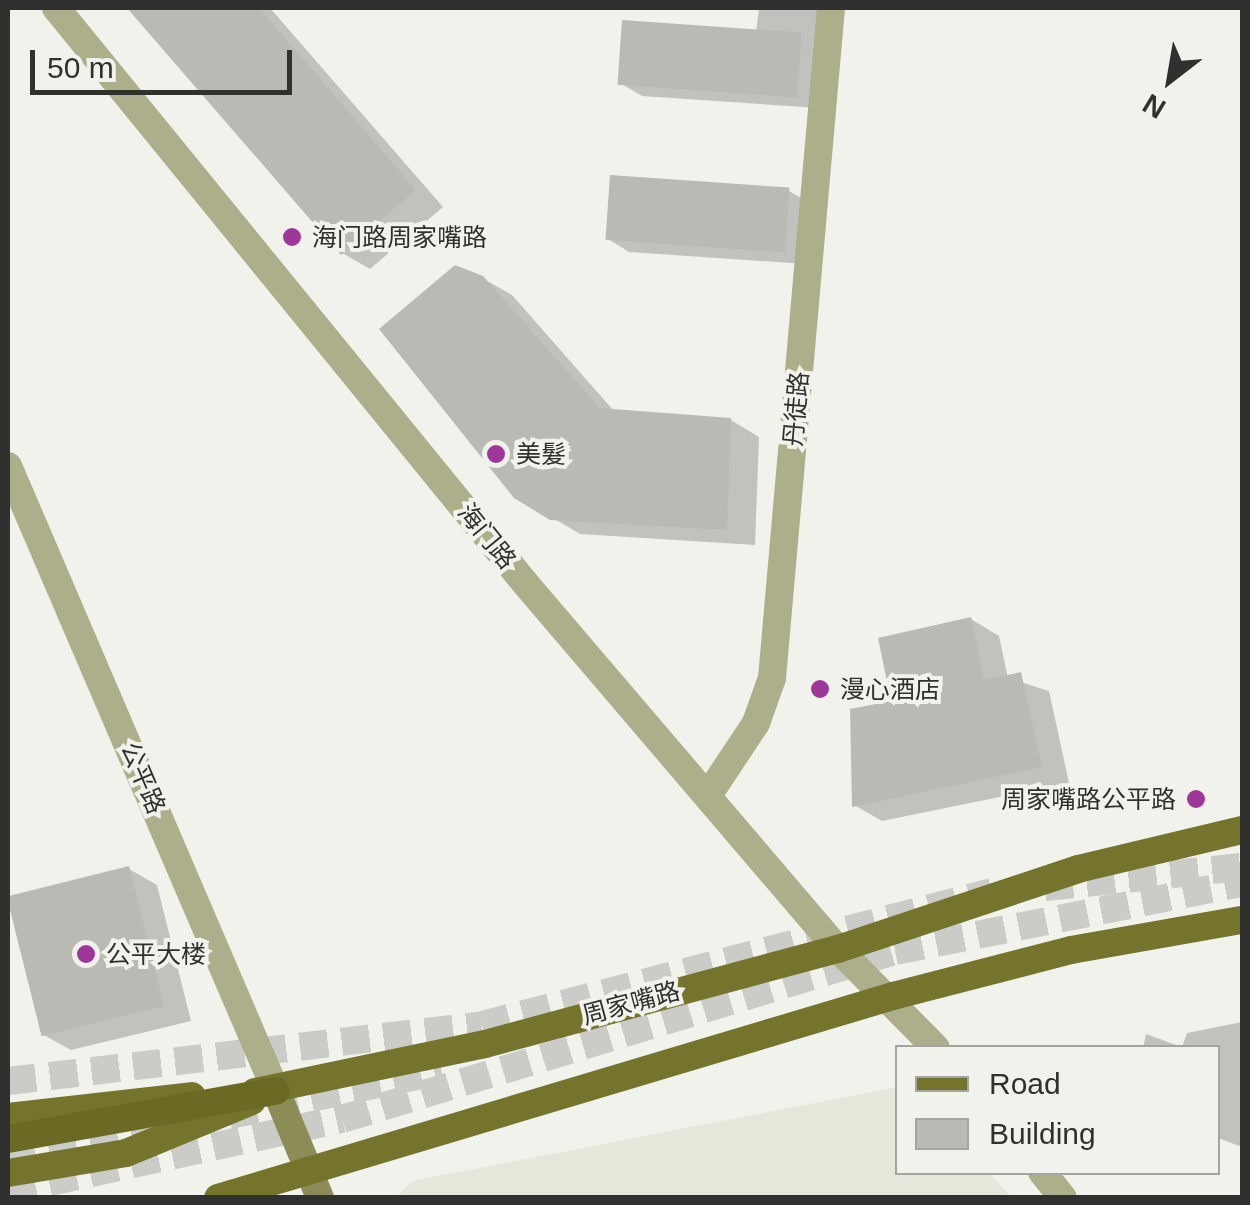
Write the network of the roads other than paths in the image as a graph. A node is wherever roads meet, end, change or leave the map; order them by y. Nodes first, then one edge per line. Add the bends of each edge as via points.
1 (56, 8) edge
2 (830, 8) edge
3 (8, 466) edge
4 (709, 794) junction
5 (1242, 830) edge
6 (1242, 920) edge
7 (838, 949) junction
8 (893, 996) junction
9 (934, 1045) edge
10 (276, 1091) junction
11 (8, 1117) edge
12 (8, 1139) edge
13 (8, 1172) edge
14 (1044, 1175) edge
15 (314, 1188) edge
16 (218, 1198) edge
17 (1063, 1198) edge

1 - 4 street, 海门路
2 - 4 street, 丹徒路 via 772,678
3 - 10 street, 公平路
4 - 7 street, 海门路
5 - 7 main road, 周家嘴路 via 1078,869
6 - 8 main road via 1071,950
7 - 8 street, 海门路
7 - 10 main road, 周家嘴路
8 - 9 street, 海门路
8 - 15 main road
10 - 11 main road, 周家嘴路
10 - 12 highway
10 - 13 main road via 126,1153
10 - 15 main road
14 - 17 street
15 - 16 main road

